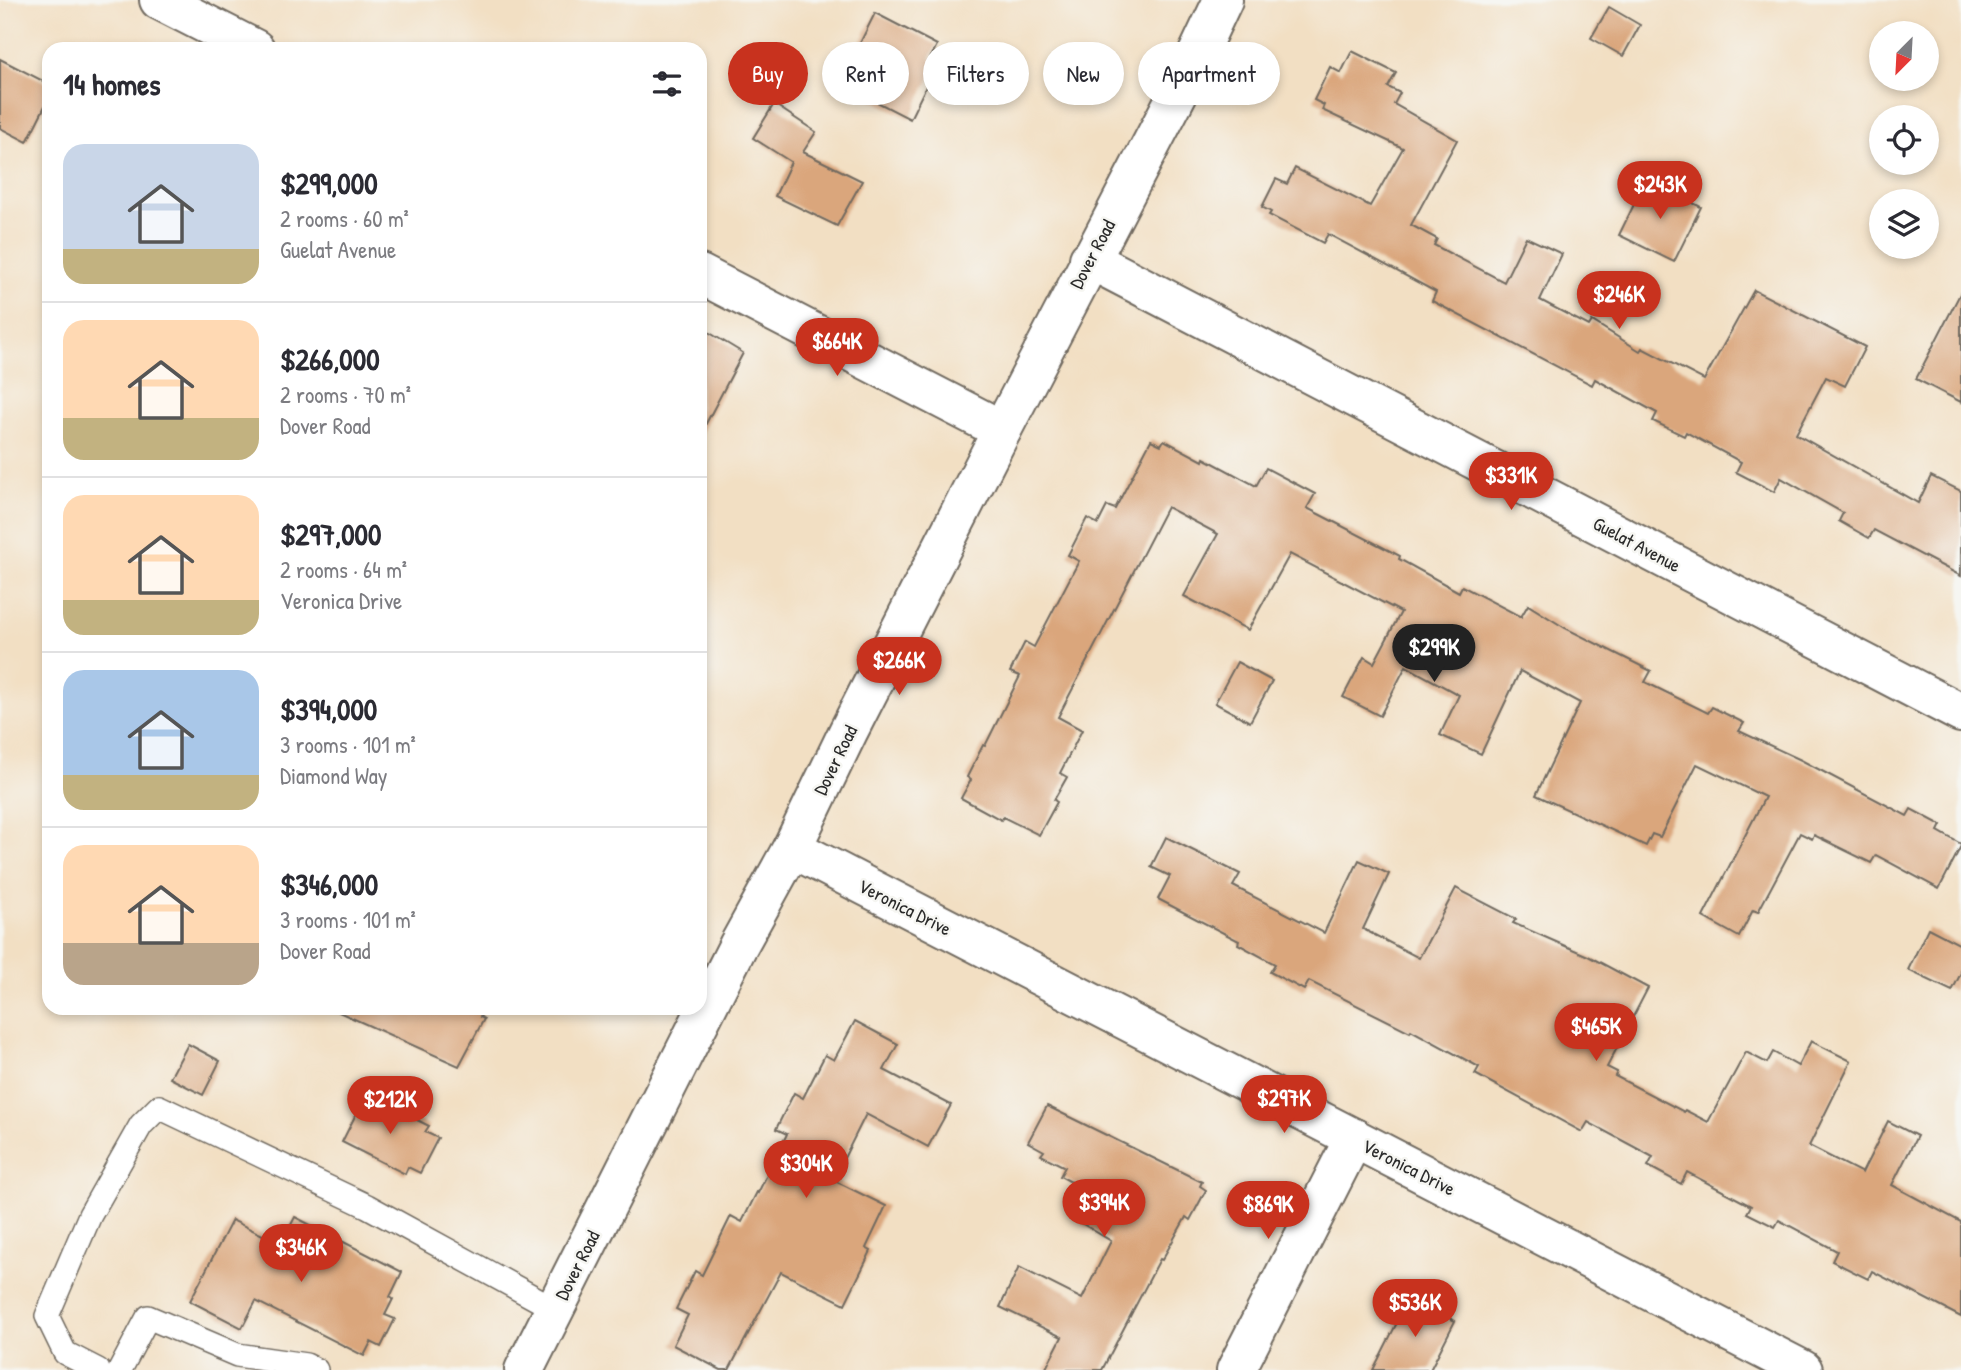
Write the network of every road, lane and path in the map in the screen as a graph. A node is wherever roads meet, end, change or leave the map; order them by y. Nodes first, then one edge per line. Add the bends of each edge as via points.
1 (159, 0) edge
2 (1223, 0) edge
3 (241, 42) edge
4 (1089, 259) junction
5 (707, 278) edge
6 (1002, 430) junction
7 (1961, 713) edge
8 (792, 848) junction
9 (707, 1007) edge
10 (703, 1015) edge
11 (1354, 1138) junction
12 (555, 1309) junction
13 (98, 1370) edge
14 (120, 1370) edge
15 (316, 1370) edge
16 (524, 1370) edge
17 (1236, 1370) edge
18 (1803, 1370) edge

1 - 3 street
2 - 4 street, Dover Road
4 - 6 street, Dover Road
4 - 7 street, Guelat Avenue
5 - 6 street
6 - 8 street, Dover Road
8 - 9 street, Dover Road
8 - 11 street, Veronica Drive
10 - 12 street, Dover Road
11 - 17 street
11 - 18 street, Veronica Drive
12 - 13 lane via 367,1206 159,1107 141,1125 90,1215 47,1316 65,1353
12 - 16 street, Dover Road
14 - 15 lane via 148,1317 237,1355

